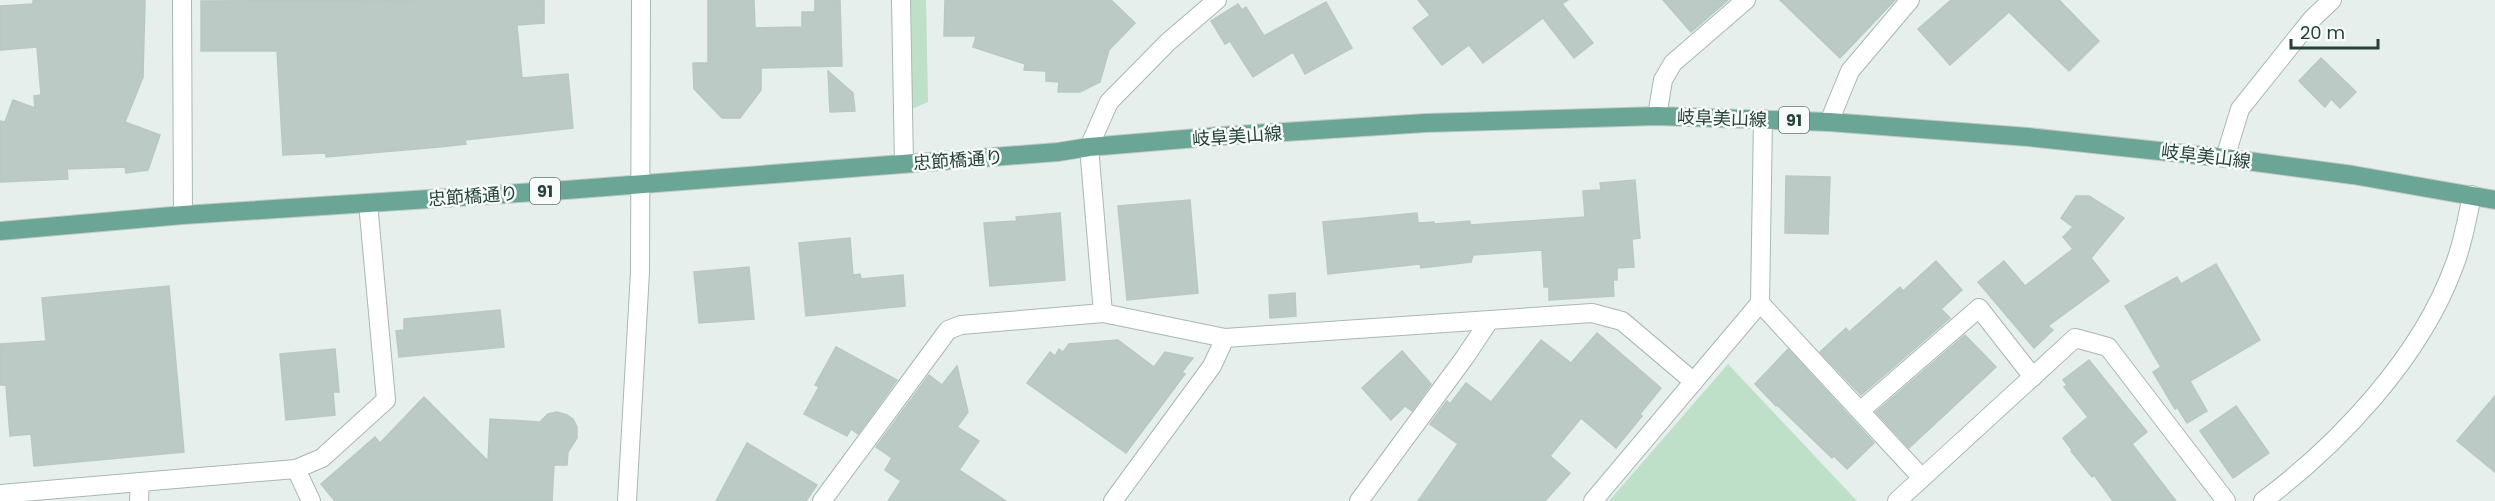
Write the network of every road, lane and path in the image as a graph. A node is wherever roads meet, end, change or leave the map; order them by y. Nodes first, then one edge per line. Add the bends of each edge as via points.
1 (182, 0) edge
2 (641, 0) edge
3 (901, 0) edge
4 (1217, 0) edge
5 (1746, 0) edge
6 (1910, 0) edge
7 (2332, 0) edge
8 (1657, 116) junction
9 (1764, 119) junction
10 (1830, 122) junction
11 (1089, 147) junction
12 (2225, 158) junction
13 (904, 164) junction
14 (641, 184) junction
15 (2472, 195) junction
16 (2495, 200) edge
17 (368, 203) junction
18 (183, 215) junction
19 (0, 231) edge
20 (1760, 303) junction
21 (1103, 313) junction
22 (1489, 321) junction
23 (1225, 338) junction
24 (2033, 377) junction
25 (1694, 382) junction
26 (1860, 411) junction
27 (296, 469) junction
28 (1922, 478) junction
29 (140, 482) junction
30 (0, 494) edge
31 (139, 501) edge
32 (310, 501) edge
33 (627, 501) edge
34 (822, 501) edge
35 (1113, 501) edge
36 (1359, 501) edge
37 (1593, 501) edge
38 (1897, 501) edge
39 (2226, 501) edge
40 (2264, 501) edge

1 - 18 street
2 - 14 street
3 - 13 street
4 - 11 street via 1108,102
5 - 8 street via 1673,63 1663,80
6 - 10 street via 1850,71
7 - 12 street via 2312,19 2240,109
8 - 9 main road, 岐阜美山線 / 91
8 - 11 main road, 岐阜美山線 / 91 via 1426,123
9 - 10 main road, 岐阜美山線 / 91
9 - 20 street
10 - 12 main road, 岐阜美山線 / 91 via 2028,137
11 - 13 main road, 忠節橋通り / 91
11 - 21 street
12 - 15 main road, 岐阜美山線 / 91
13 - 14 main road, 忠節橋通り / 91
14 - 17 main road, 忠節橋通り / 91
14 - 33 street
15 - 16 main road, 岐阜美山線 / 91
15 - 40 street via 2456,261 2430,320 2346,429
17 - 18 main road, 忠節橋通り / 91
17 - 27 street via 386,400 322,458
18 - 19 main road, 忠節橋通り / 91
20 - 25 street
20 - 26 street
21 - 23 street
21 - 34 street via 961,325 948,330
22 - 23 street
22 - 25 street via 1592,313 1622,321
22 - 36 street
23 - 35 street via 1212,366
24 - 26 street via 1979,308
24 - 28 street
24 - 39 street via 2076,338 2108,347
25 - 37 street
26 - 28 street
27 - 29 street
27 - 32 street
28 - 38 street
29 - 30 street
29 - 31 street

